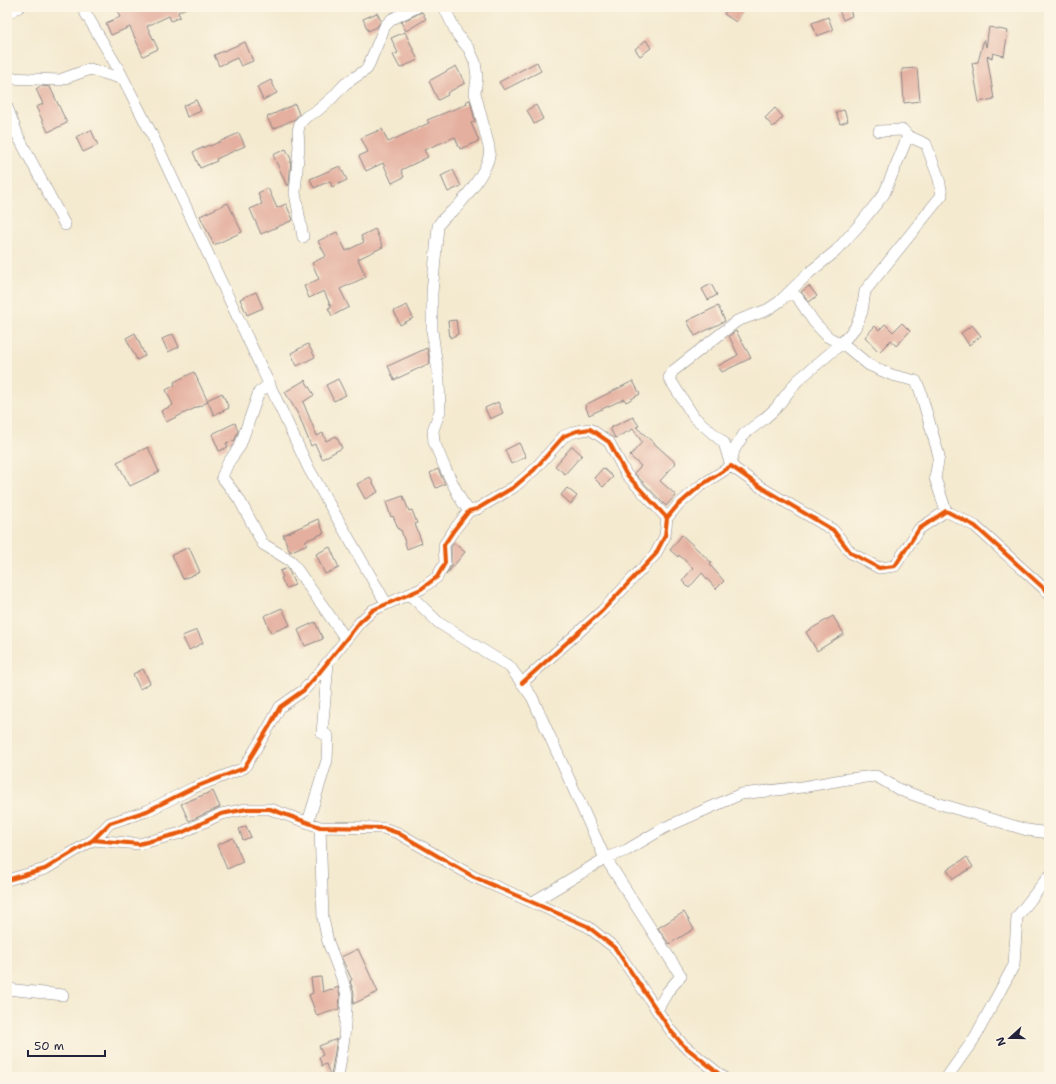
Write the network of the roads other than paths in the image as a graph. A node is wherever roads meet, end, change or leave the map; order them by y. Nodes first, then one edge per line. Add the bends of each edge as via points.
1 (19, 7) edge
2 (82, 7) edge
3 (418, 7) edge
4 (444, 7) edge
5 (7, 13) edge
6 (7, 78) edge
7 (124, 79) junction
8 (7, 107) edge
9 (879, 131) dead end
10 (908, 136) junction
11 (65, 224) dead end
12 (303, 237) dead end
13 (790, 292) junction
14 (841, 344) junction
15 (270, 384) junction
16 (731, 466) junction
17 (469, 511) junction
18 (946, 511) junction
19 (667, 518) junction
20 (1049, 593) edge
21 (409, 594) junction
22 (386, 603) junction
23 (346, 639) junction
24 (328, 663) junction
25 (522, 683) junction
26 (308, 822) junction
27 (320, 827) junction
28 (1049, 833) edge
29 (93, 840) junction
30 (606, 858) junction
31 (1049, 876) edge
32 (7, 880) edge
33 (533, 902) junction
34 (7, 989) edge
35 (63, 996) dead end
36 (657, 1010) junction
37 (338, 1077) edge
38 (723, 1077) edge
39 (947, 1077) edge

1 - 5 street
2 - 7 street
3 - 12 street via 388,22 368,69 345,84 322,107 300,123 294,193
4 - 17 street via 475,62 475,93 490,156 464,199 438,226 432,293 432,330 439,380 440,411 434,430 434,442 461,500
6 - 7 street via 60,80 90,69
7 - 15 street
8 - 11 street via 18,136
9 - 10 street via 903,130
10 - 13 street via 884,194 836,251
10 - 14 street via 926,144 942,195 865,291 862,312 856,328
13 - 14 street via 798,298 828,337
13 - 16 street via 767,310 737,320 673,371 669,378 694,417 724,443
14 - 16 street via 797,380 776,408 744,434 734,450
14 - 18 street via 869,365 916,382 939,456 935,478
15 - 22 street via 309,468
15 - 23 street via 259,392 240,446 222,477 239,499 263,544 292,561
16 - 18 street via 762,488 833,530 851,553 879,568 895,566 919,529
16 - 19 street via 700,486
17 - 19 street via 514,487 534,470 564,436 590,429 609,442 626,474
17 - 21 street via 444,545 445,563 437,577
18 - 20 street via 975,526
19 - 25 street via 665,536 655,555 602,611
21 - 22 street
21 - 25 street via 439,623 510,667
22 - 23 street via 373,610
23 - 24 street
24 - 26 street via 322,733 328,736 327,760
24 - 29 street via 304,690 280,707 244,768 147,811 110,823
25 - 30 street via 532,696
26 - 27 street
26 - 29 street via 270,809 247,809 221,814 181,833 139,844
27 - 33 street via 383,828 398,833 474,877
27 - 37 street via 323,918 328,942 347,995
28 - 30 street via 1027,830 937,803 900,790 876,776 741,794 664,828 628,850
29 - 32 street via 45,869
30 - 33 street
30 - 36 street via 681,976
31 - 39 street via 1017,917 1014,965 974,1039
33 - 36 street via 587,926 615,948
34 - 35 street
36 - 38 street via 683,1045

